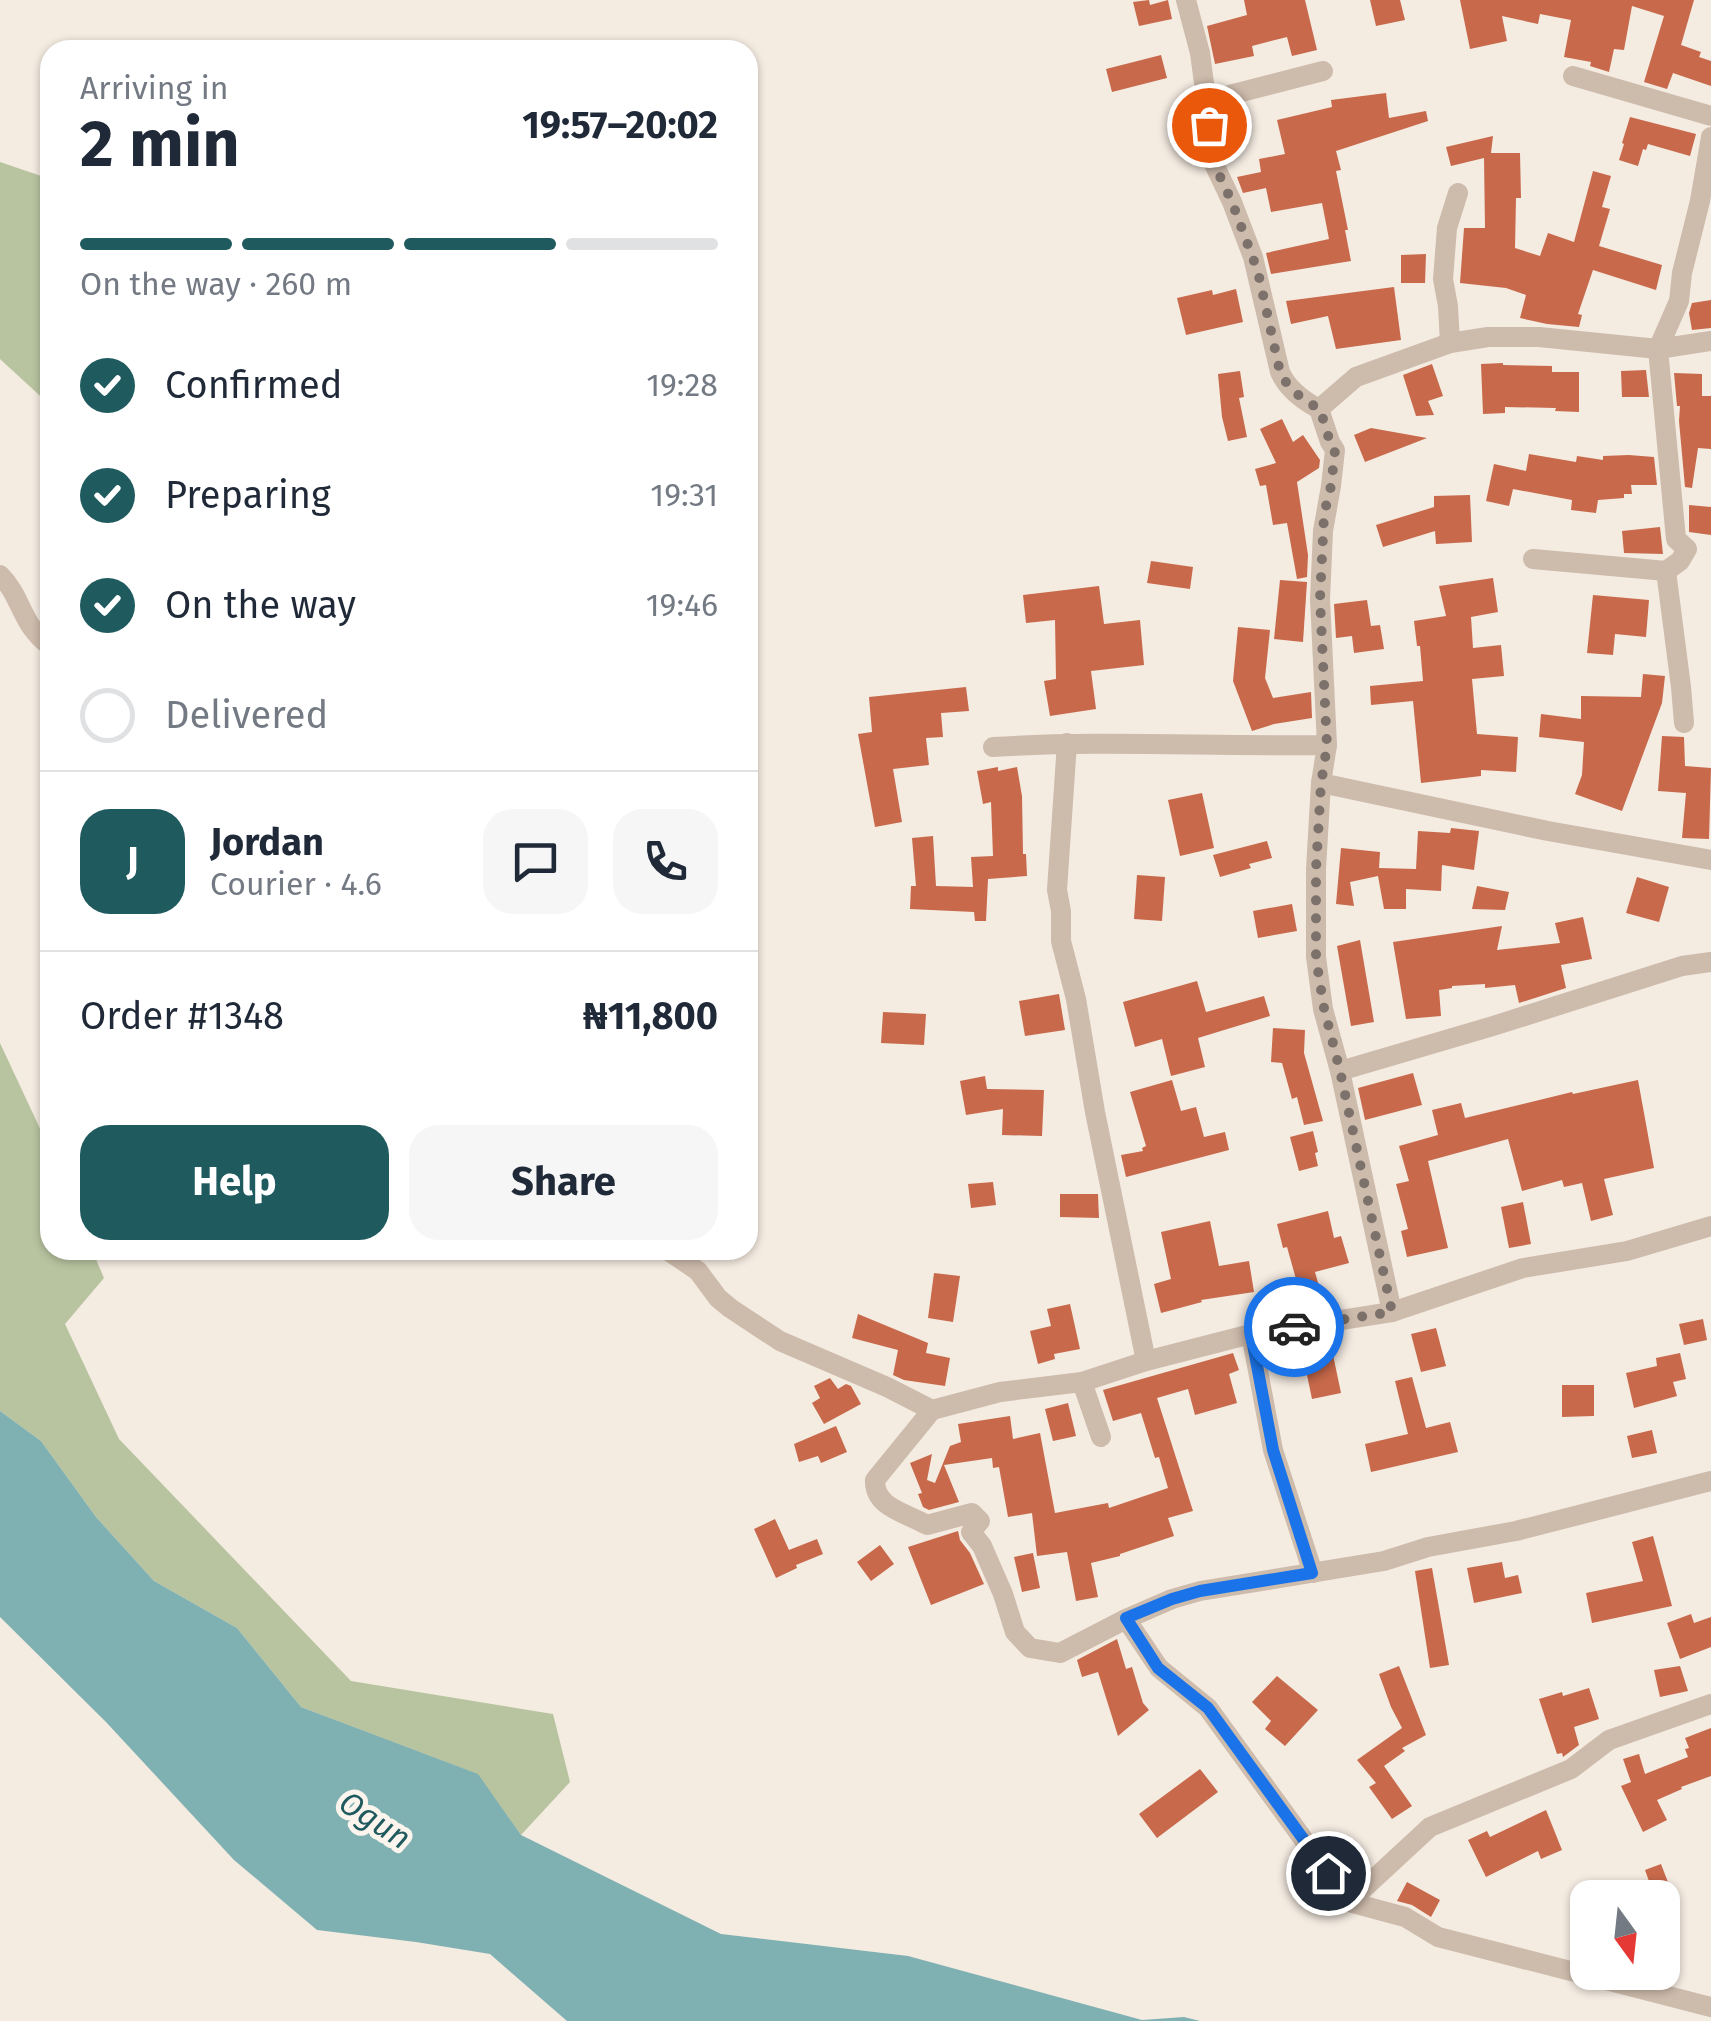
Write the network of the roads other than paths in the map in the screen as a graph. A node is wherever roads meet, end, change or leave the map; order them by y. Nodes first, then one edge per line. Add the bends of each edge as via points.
1 (1186, 0) edge
2 (1323, 72) dead end
3 (1573, 76) dead end
4 (1206, 100) junction
5 (1711, 116) edge
6 (1711, 137) edge
7 (1458, 193) dead end
8 (1711, 341) edge
9 (1450, 343) junction
10 (1658, 349) junction
11 (1320, 409) junction
12 (1533, 559) dead end
13 (1666, 571) junction
14 (0, 574) edge
15 (40, 640) edge
16 (1684, 722) dead end
17 (1067, 742) junction
18 (1327, 746) junction
19 (993, 747) dead end
20 (1321, 784) junction
21 (1711, 860) edge
22 (1711, 962) edge
23 (1340, 1071) junction
24 (1711, 1226) edge
25 (682, 1260) edge
26 (1392, 1312) junction
27 (1251, 1334) junction
28 (1146, 1361) junction
29 (1082, 1382) junction
30 (932, 1410) junction
31 (1101, 1437) dead end
32 (1711, 1481) edge
33 (1312, 1573) junction
34 (1126, 1618) junction
35 (1711, 1704) edge
36 (1349, 1902) junction
37 (1711, 2007) edge

1 - 4 street
2 - 4 street
3 - 5 street
4 - 11 street via 1215,166 1253,257 1280,372
6 - 10 street via 1679,302
7 - 9 street via 1443,279
8 - 10 street
9 - 10 street via 1540,337
9 - 11 street via 1356,377
10 - 13 street via 1676,539 1688,549
11 - 18 street via 1335,450 1320,599
12 - 13 street
13 - 16 street
14 - 15 street
17 - 18 street
17 - 19 street
17 - 28 street via 1057,890 1061,941
18 - 20 street
20 - 21 street
20 - 23 street via 1316,958
22 - 23 street
23 - 26 street
24 - 26 street via 1626,1251 1523,1268
25 - 30 street via 730,1308 780,1341
26 - 27 street
27 - 28 street
27 - 33 street via 1273,1450
28 - 29 street
29 - 30 street via 1000,1392
29 - 31 street
30 - 34 street via 874,1480 878,1498 927,1525 972,1513 980,1521 971,1532 1015,1632 1030,1648 1060,1653
32 - 33 street
33 - 34 street via 1200,1591
34 - 36 street via 1158,1668 1208,1708
35 - 36 street via 1609,1740 1571,1769 1430,1827
36 - 37 street via 1405,1918 1438,1937

